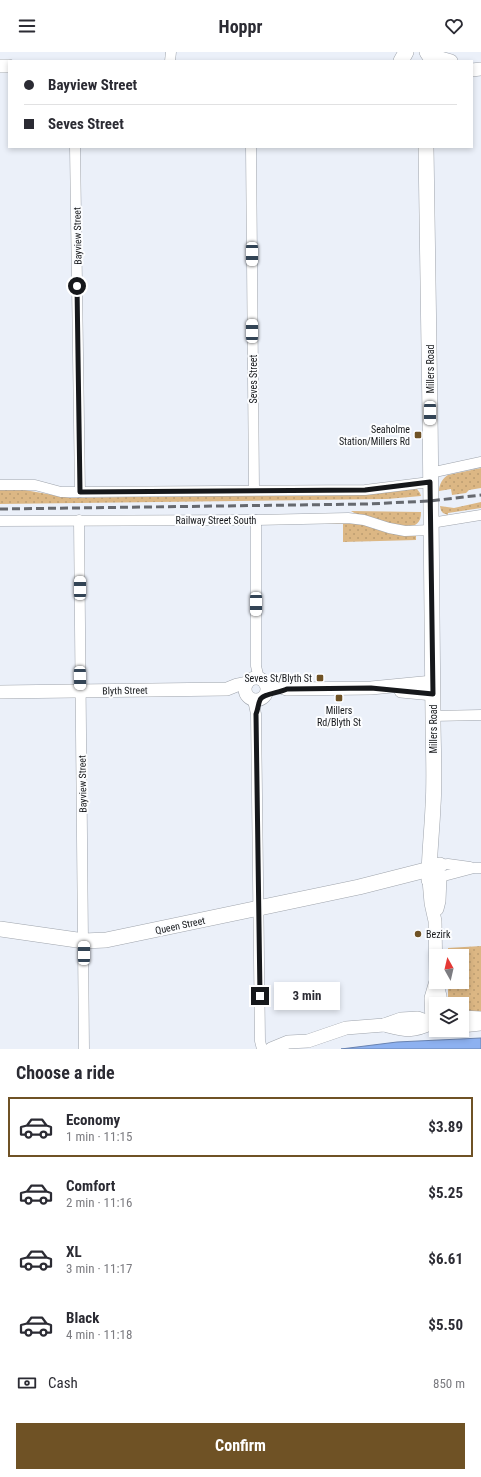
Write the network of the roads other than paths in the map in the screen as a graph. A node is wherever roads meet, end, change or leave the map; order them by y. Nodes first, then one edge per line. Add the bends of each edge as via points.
1 (430, 55) edge
2 (448, 60) edge
3 (75, 148) edge
4 (251, 148) edge
5 (426, 148) edge
6 (481, 462) edge
7 (430, 477) junction
8 (0, 485) edge
9 (254, 490) junction
10 (80, 492) junction
11 (481, 515) edge
12 (0, 520) edge
13 (79, 520) junction
14 (256, 520) junction
15 (431, 527) junction
16 (256, 687) junction
17 (433, 688) junction
18 (81, 691) junction
19 (0, 692) edge
20 (481, 714) edge
21 (433, 716) junction
22 (477, 868) edge
23 (434, 873) junction
24 (259, 908) junction
25 (0, 930) edge
26 (84, 941) junction
27 (435, 949) edge
28 (469, 1017) edge
29 (481, 1018) edge
30 (481, 1024) edge
31 (429, 1025) edge
32 (469, 1025) edge
33 (308, 1041) junction
34 (84, 1049) edge
35 (262, 1049) edge
36 (271, 1049) edge
37 (296, 1049) edge

1 - 2 street
3 - 10 street, Bayview Street
4 - 9 street, Seves Street
5 - 7 main road, Millers Road
6 - 7 street
7 - 9 street via 365,490
7 - 15 main road, Millers Road
8 - 10 street via 34,485 61,492
9 - 10 street
11 - 15 street, Railway Street South
12 - 13 street, Railway Street South
13 - 14 street, Railway Street South
13 - 18 street, Bayview Street
14 - 15 street, Railway Street South via 357,518 396,529 414,531
14 - 16 street
15 - 17 main road, Millers Road
16 - 17 street
16 - 18 street, Blyth Street via 237,685 227,690
16 - 24 street
17 - 21 main road, Millers Road
18 - 19 street, Blyth Street
18 - 26 street, Bayview Street
20 - 21 street
21 - 23 main road, Millers Road
22 - 23 street, Queen Street via 448,864
23 - 24 main road, Queen Street via 422,871
23 - 27 street, Millers Road via 431,903 435,921
24 - 26 main road, Queen Street via 127,937
24 - 35 street
25 - 26 main road, Queen Street
26 - 34 street, Bayview Street
28 - 29 street
30 - 32 street
31 - 33 street via 419,1029 402,1030 384,1025 346,1028
33 - 36 street via 288,1042
33 - 37 street

